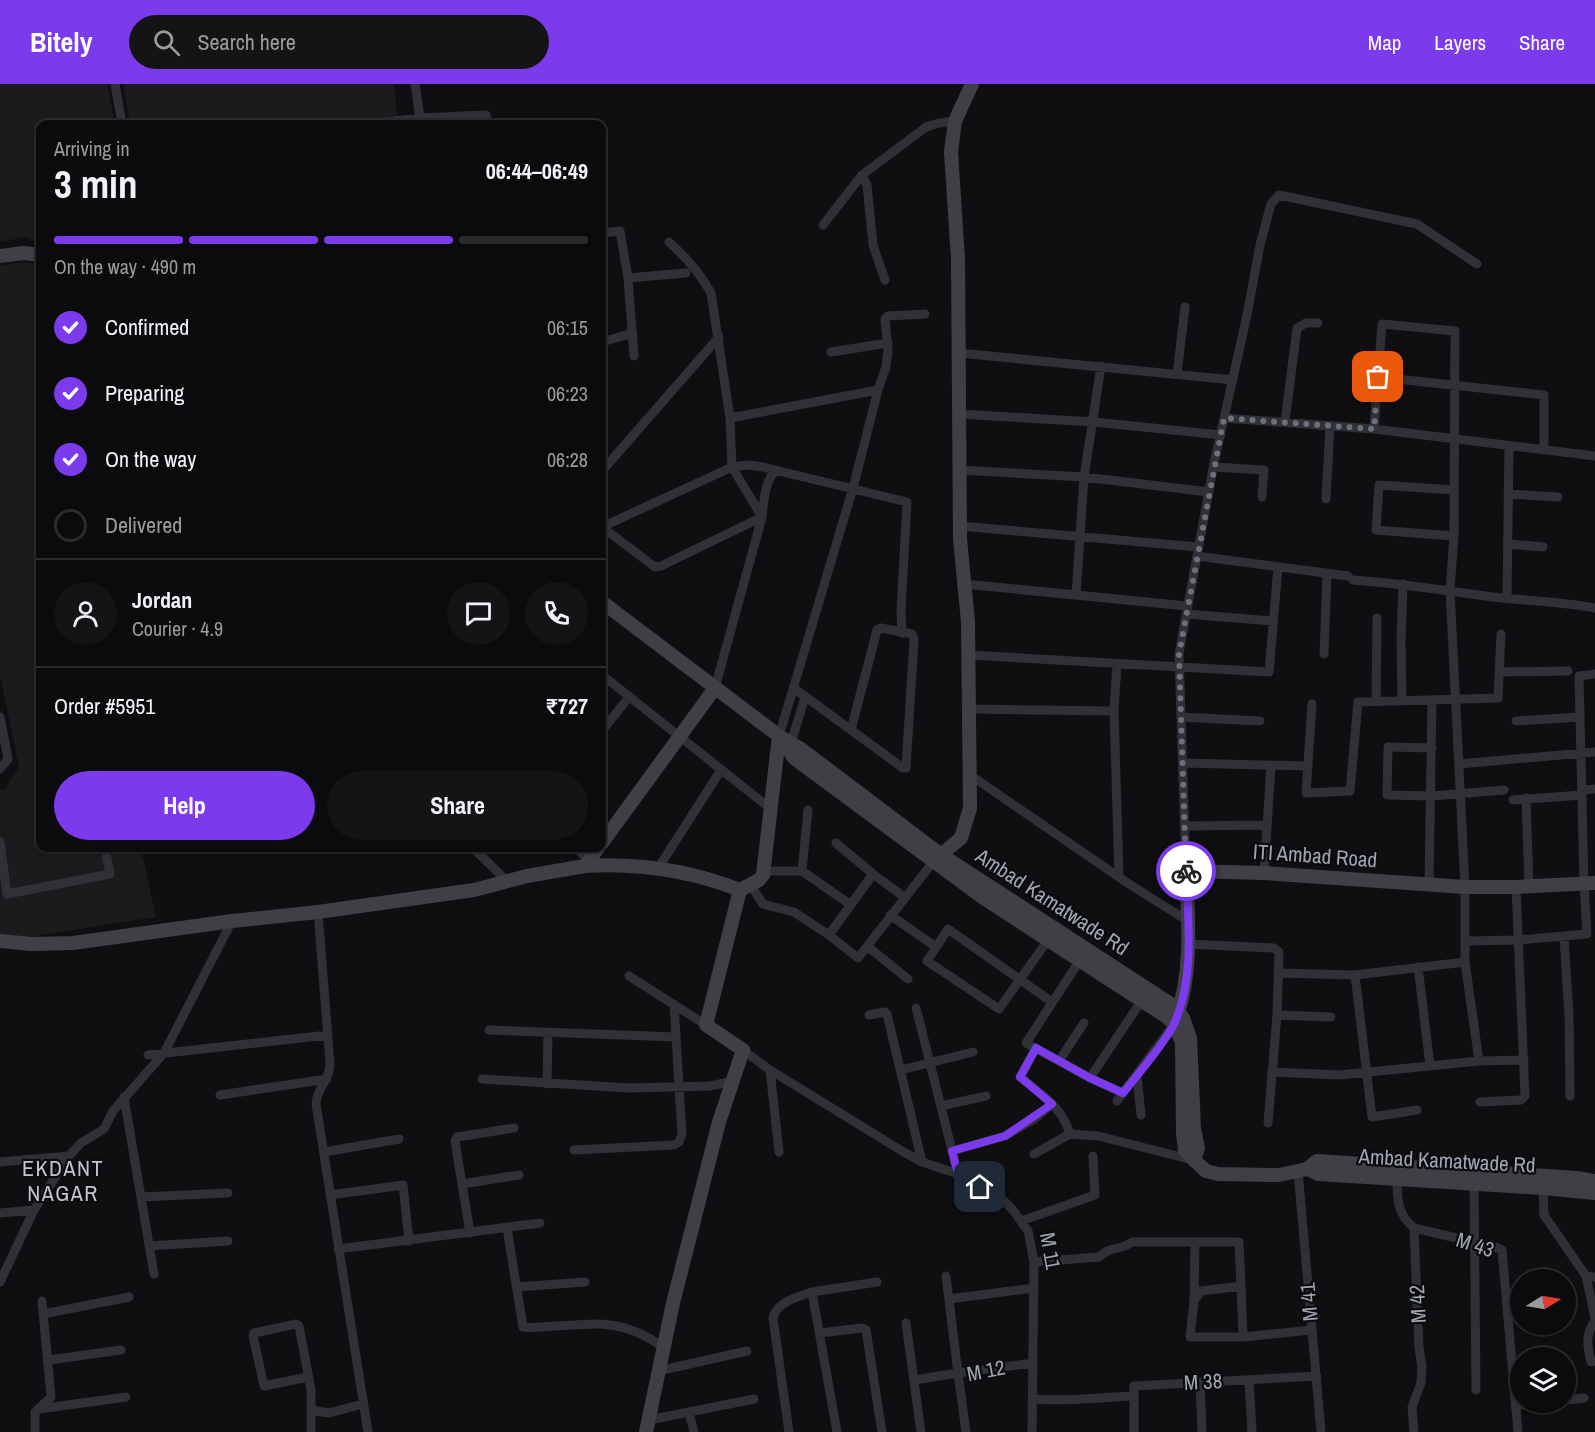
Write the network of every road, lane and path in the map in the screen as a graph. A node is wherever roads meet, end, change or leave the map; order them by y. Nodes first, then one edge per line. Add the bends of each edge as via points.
1 (115, 84) edge
2 (415, 84) edge
3 (972, 84) edge
4 (420, 118) junction
5 (121, 120) edge
6 (403, 120) edge
7 (487, 120) edge
8 (955, 121) junction
9 (862, 175) junction
10 (823, 225) dead end
11 (606, 232) edge
12 (669, 242) dead end
13 (36, 255) edge
14 (0, 256) edge
15 (1477, 264) dead end
16 (686, 273) dead end
17 (627, 278) junction
18 (885, 280) dead end
19 (1185, 307) dead end
20 (925, 314) dead end
21 (1318, 323) dead end
22 (633, 333) junction
23 (719, 337) junction
24 (606, 341) edge
25 (888, 344) junction
26 (831, 352) dead end
27 (959, 353) junction
28 (634, 356) dead end
29 (1101, 366) junction
30 (1177, 374) junction
31 (1378, 377) junction
32 (1233, 380) junction
33 (1454, 385) junction
34 (878, 390) junction
35 (959, 414) junction
36 (730, 418) junction
37 (1224, 418) junction
38 (1094, 422) junction
39 (1285, 423) junction
40 (1330, 426) junction
41 (1374, 429) junction
42 (1221, 435) junction
43 (1455, 440) junction
44 (1509, 446) junction
45 (1544, 450) junction
46 (1595, 456) edge
47 (606, 466) edge
48 (1214, 466) junction
49 (732, 467) junction
50 (776, 470) junction
51 (959, 470) junction
52 (1084, 477) junction
53 (853, 488) junction
54 (1454, 490) junction
55 (1209, 492) junction
56 (1508, 494) junction
57 (1262, 497) dead end
58 (1558, 497) dead end
59 (1326, 499) dead end
60 (762, 517) junction
61 (606, 525) edge
62 (960, 526) junction
63 (606, 530) edge
64 (1454, 536) junction
65 (1081, 537) junction
66 (1508, 544) junction
67 (1543, 547) dead end
68 (1198, 551) junction
69 (1278, 567) junction
70 (1327, 573) junction
71 (964, 584) junction
72 (1403, 584) junction
73 (1450, 590) junction
74 (1076, 595) junction
75 (1507, 598) junction
76 (606, 605) edge
77 (1595, 608) edge
78 (1187, 610) junction
79 (1377, 618) dead end
80 (1274, 621) junction
81 (902, 633) dead end
82 (1500, 634) dead end
83 (1324, 654) dead end
84 (969, 656) junction
85 (1117, 664) junction
86 (1179, 667) junction
87 (1568, 671) dead end
88 (1500, 672) junction
89 (1595, 674) edge
90 (606, 678) edge
91 (715, 688) junction
92 (795, 689) junction
93 (629, 697) junction
94 (805, 697) junction
95 (1402, 700) junction
96 (1432, 700) junction
97 (1456, 700) junction
98 (1377, 701) junction
99 (1312, 704) dead end
100 (970, 709) junction
101 (1114, 711) junction
102 (0, 717) edge
103 (1181, 717) junction
104 (1580, 717) junction
105 (1260, 721) dead end
106 (1516, 721) dead end
107 (606, 726) edge
108 (851, 730) junction
109 (679, 737) junction
110 (785, 740) junction
111 (1432, 748) junction
112 (1595, 752) edge
113 (1581, 753) junction
114 (1184, 763) junction
115 (1459, 764) junction
116 (1271, 765) junction
117 (1308, 766) junction
118 (0, 769) edge
119 (721, 770) junction
120 (970, 775) junction
121 (1595, 789) edge
122 (1504, 790) dead end
123 (1582, 792) junction
124 (1461, 795) junction
125 (1432, 796) junction
126 (1526, 798) junction
127 (1513, 800) dead end
128 (771, 809) junction
129 (808, 810) dead end
130 (1267, 825) junction
131 (1185, 826) junction
132 (606, 837) edge
133 (0, 842) edge
134 (836, 843) dead end
135 (106, 852) edge
136 (477, 852) edge
137 (579, 852) edge
138 (595, 852) edge
139 (937, 858) junction
140 (587, 863) junction
141 (657, 870) junction
142 (763, 871) junction
143 (802, 871) junction
144 (1186, 871) junction
145 (1264, 873) junction
146 (873, 874) junction
147 (1119, 876) junction
148 (508, 882) junction
149 (1589, 883) edge
150 (1429, 885) junction
151 (745, 887) junction
152 (1465, 887) junction
153 (1522, 887) junction
154 (904, 897) junction
155 (851, 905) junction
156 (318, 912) junction
157 (890, 915) junction
158 (232, 921) junction
159 (1188, 921) junction
160 (829, 935) junction
161 (1564, 937) junction
162 (1048, 940) junction
163 (1517, 940) junction
164 (0, 941) edge
165 (1465, 941) junction
166 (1189, 944) junction
167 (867, 946) junction
168 (936, 947) junction
169 (1080, 960) junction
170 (1465, 962) junction
171 (1418, 967) junction
172 (1279, 973) junction
173 (1355, 975) junction
174 (628, 976) dead end
175 (908, 979) dead end
176 (1020, 980) junction
177 (1142, 1000) junction
178 (1052, 1002) junction
179 (674, 1004) junction
180 (916, 1008) dead end
181 (869, 1015) dead end
182 (1277, 1015) junction
183 (1176, 1017) junction
184 (1330, 1017) dead end
185 (1084, 1023) dead end
186 (706, 1025) junction
187 (489, 1030) dead end
188 (548, 1032) junction
189 (328, 1035) junction
190 (676, 1037) junction
191 (1036, 1048) junction
192 (742, 1050) junction
193 (973, 1052) dead end
194 (164, 1053) junction
195 (148, 1055) dead end
196 (1524, 1060) junction
197 (1059, 1061) junction
198 (1479, 1061) junction
199 (929, 1063) junction
200 (1430, 1065) junction
201 (770, 1070) junction
202 (901, 1070) junction
203 (1272, 1072) junction
204 (1367, 1072) junction
205 (1137, 1075) junction
206 (1090, 1078) junction
207 (327, 1079) junction
208 (482, 1079) dead end
209 (733, 1081) junction
210 (547, 1084) junction
211 (680, 1087) junction
212 (1123, 1093) junction
213 (220, 1095) dead end
214 (986, 1096) dead end
215 (1570, 1096) dead end
216 (124, 1097) junction
217 (1117, 1101) dead end
218 (1480, 1101) dead end
219 (1052, 1104) junction
220 (940, 1106) junction
221 (1417, 1110) dead end
222 (1141, 1114) dead end
223 (1268, 1123) dead end
224 (514, 1128) dead end
225 (1070, 1134) junction
226 (399, 1139) dead end
227 (574, 1150) dead end
228 (952, 1151) junction
229 (324, 1152) junction
230 (779, 1152) dead end
231 (1034, 1154) dead end
232 (69, 1156) junction
233 (1093, 1156) dead end
234 (1194, 1160) junction
235 (0, 1162) edge
236 (922, 1162) junction
237 (1303, 1170) junction
238 (958, 1174) junction
239 (519, 1175) dead end
240 (1397, 1180) junction
241 (1595, 1181) edge
242 (462, 1184) junction
243 (1474, 1184) junction
244 (1543, 1188) junction
245 (228, 1193) dead end
246 (1595, 1193) edge
247 (330, 1195) junction
248 (141, 1197) junction
249 (34, 1210) junction
250 (0, 1213) edge
251 (1021, 1221) junction
252 (540, 1223) dead end
253 (507, 1228) junction
254 (1414, 1228) junction
255 (470, 1233) junction
256 (228, 1241) dead end
257 (409, 1241) junction
258 (1474, 1242) junction
259 (1195, 1243) junction
260 (149, 1246) junction
261 (338, 1249) junction
262 (1034, 1262) junction
263 (154, 1274) dead end
264 (946, 1276) dead end
265 (1591, 1276) edge
266 (0, 1282) edge
267 (585, 1282) dead end
268 (877, 1282) dead end
269 (1241, 1286) junction
270 (516, 1287) junction
271 (1034, 1288) junction
272 (812, 1292) junction
273 (129, 1297) dead end
274 (949, 1299) junction
275 (42, 1301) dead end
276 (1194, 1301) junction
277 (43, 1314) junction
278 (1595, 1319) edge
279 (906, 1323) dead end
280 (1311, 1330) junction
281 (820, 1333) junction
282 (1243, 1337) junction
283 (663, 1347) junction
284 (1510, 1347) edge
285 (121, 1350) dead end
286 (747, 1351) dead end
287 (49, 1360) junction
288 (1595, 1361) edge
289 (1033, 1362) junction
290 (658, 1371) junction
291 (958, 1373) junction
292 (1317, 1376) junction
293 (308, 1377) junction
294 (914, 1380) junction
295 (1249, 1380) junction
296 (1200, 1382) junction
297 (1476, 1390) dead end
298 (1134, 1396) junction
299 (126, 1397) dead end
300 (1584, 1398) dead end
301 (754, 1399) dead end
302 (1033, 1399) junction
303 (1576, 1399) edge
304 (363, 1404) junction
305 (37, 1409) junction
306 (311, 1410) junction
307 (689, 1412) junction
308 (1516, 1413) edge
309 (648, 1426) edge
310 (35, 1432) edge
311 (311, 1432) edge
312 (368, 1432) edge
313 (694, 1432) edge
314 (789, 1432) edge
315 (837, 1432) edge
316 (882, 1432) edge
317 (921, 1432) edge
318 (966, 1432) edge
319 (1032, 1432) edge
320 (1134, 1432) edge
321 (1202, 1432) edge
322 (1252, 1432) edge
323 (1321, 1432) edge
324 (1414, 1432) edge
325 (1518, 1432) edge

1 - 5 street
2 - 4 street
3 - 8 street
4 - 6 street
4 - 7 street via 486,115
8 - 9 street via 926,127
8 - 27 street via 951,152
9 - 10 street
9 - 18 street via 867,185 873,245
11 - 17 street via 620,231
12 - 23 street via 688,259 711,293
13 - 14 street
15 - 32 street via 1417,224 1279,195 1267,217
16 - 17 street
17 - 22 street
19 - 30 street
20 - 25 street via 886,317
21 - 39 street via 1297,328
22 - 24 street
22 - 28 street
23 - 36 street
23 - 47 street
25 - 26 street
25 - 34 street
27 - 29 street
27 - 35 street
29 - 30 street
29 - 38 street
30 - 32 street
31 - 33 street
31 - 33 street via 1382,324 1455,331
31 - 41 street
32 - 37 street
33 - 43 street
33 - 45 street via 1544,395
34 - 36 street
34 - 53 street
35 - 38 street
35 - 51 street
36 - 49 street
37 - 39 street
37 - 42 street
38 - 42 street
38 - 52 street
39 - 40 street
40 - 41 street
40 - 59 street
41 - 43 street
42 - 48 street
43 - 44 street
43 - 54 street
44 - 45 street
44 - 56 street
45 - 46 street
48 - 55 street
48 - 57 street via 1263,470
49 - 50 street
49 - 60 street
49 - 61 street
50 - 53 street
50 - 60 street via 767,484
51 - 52 street
51 - 62 street
52 - 55 street
52 - 65 street
53 - 81 street via 907,502
53 - 92 street
54 - 64 street
54 - 64 street via 1378,485 1376,530
55 - 68 street
56 - 58 street
56 - 66 street
60 - 63 street via 655,567
60 - 91 street
62 - 65 street
62 - 71 street
64 - 73 street
65 - 68 street
65 - 74 street
66 - 67 street
66 - 75 street
68 - 69 street
68 - 78 street
69 - 70 street
69 - 80 street
70 - 72 street
70 - 83 street
71 - 74 street
71 - 84 street
72 - 73 street
72 - 95 street
73 - 75 street
73 - 97 street
74 - 78 street
75 - 77 street
76 - 91 street, Ambad Kamatwade Rd
78 - 80 street
78 - 86 street
79 - 98 street
80 - 86 street via 1269,672
82 - 88 street
84 - 85 street
84 - 100 street
85 - 86 street
85 - 101 street
86 - 103 street
87 - 88 street
88 - 97 street via 1498,698
89 - 104 street via 1579,676
90 - 93 street
91 - 109 street
91 - 110 street, Ambad Kamatwade Rd
92 - 94 street
92 - 110 street
93 - 107 street
93 - 109 street
94 - 108 street
94 - 110 street
95 - 96 street
95 - 98 street
96 - 97 street
96 - 111 street
97 - 115 street
98 - 117 street via 1358,702 1350,791 1306,793
99 - 117 street
100 - 101 street
100 - 120 street
101 - 147 street
102 - 118 street via 8,759
103 - 105 street
103 - 114 street
104 - 106 street
104 - 113 street
108 - 108 street via 906,768 912,634 877,630
109 - 119 street
109 - 132 street
110 - 128 street
110 - 139 street, Ambad Kamatwade Rd via 794,758
111 - 125 street
111 - 125 street via 1388,747 1387,795
112 - 113 street
113 - 115 street
113 - 123 street
114 - 116 street
114 - 131 street
115 - 124 street
116 - 117 street
116 - 130 street
119 - 128 street
119 - 141 street
120 - 139 street via 970,808 961,838
120 - 147 street
121 - 123 street
122 - 124 street
123 - 126 street
123 - 149 street
124 - 125 street
124 - 152 street
125 - 150 street
126 - 127 street
126 - 153 street
128 - 142 street
129 - 143 street
130 - 131 street
130 - 145 street
131 - 144 street
133 - 135 street via 7,894 110,874
134 - 146 street
136 - 148 street
137 - 140 street
138 - 140 street
139 - 154 street
139 - 162 street, Ambad Kamatwade Rd
139 - 183 street, Ambad Kamatwade Rd via 1168,1001
140 - 141 street
140 - 148 street
141 - 151 street
142 - 143 street
142 - 151 street via 759,880
143 - 155 street
144 - 145 street, ITI Ambad Road
144 - 159 street
145 - 150 street, ITI Ambad Road
146 - 154 street
146 - 155 street
147 - 159 street
148 - 156 street
149 - 153 street, ITI Ambad Road
149 - 161 street via 1587,934
150 - 152 street, ITI Ambad Road
151 - 160 street via 763,904 794,912
151 - 186 street
152 - 153 street, ITI Ambad Road
152 - 165 street
153 - 163 street
154 - 157 street
155 - 160 street
156 - 158 street
156 - 189 street
157 - 167 street
157 - 168 street
158 - 164 street via 58,944
158 - 194 street
159 - 166 street
160 - 167 street via 858,958
161 - 163 street
161 - 215 street
162 - 169 street, Ambad Kamatwade Rd
162 - 176 street
163 - 165 street
163 - 196 street
165 - 170 street
166 - 172 street via 1274,948 1279,952
166 - 183 street
167 - 175 street
168 - 176 street via 948,929
168 - 176 street via 927,961 999,1009
169 - 177 street, Ambad Kamatwade Rd
169 - 178 street
170 - 171 street
170 - 198 street
171 - 173 street
171 - 200 street
172 - 173 street
172 - 182 street
173 - 204 street
174 - 179 street
176 - 178 street
177 - 183 street, Ambad Kamatwade Rd via 1167,1017
177 - 206 street
178 - 191 street via 1026,1043
179 - 186 street
179 - 190 street
180 - 199 street
181 - 202 street via 886,1012
182 - 184 street
182 - 203 street
183 - 205 street
183 - 234 street via 1186,1027 1183,1133 1185,1150
185 - 197 street
186 - 192 street
187 - 188 street
188 - 190 street
188 - 210 street
189 - 194 street
189 - 207 street
190 - 211 street
191 - 197 street
191 - 219 street via 1020,1077
192 - 201 street, M 11
192 - 209 street
193 - 199 street
194 - 195 street
194 - 216 street
196 - 198 street
196 - 218 street via 1523,1099
197 - 206 street
198 - 200 street
199 - 202 street
199 - 220 street
200 - 204 street
201 - 230 street
201 - 236 street, M 11
202 - 236 street
203 - 204 street
203 - 223 street
204 - 221 street via 1372,1117
205 - 212 street
205 - 222 street
206 - 212 street
207 - 213 street
207 - 229 street via 316,1096
208 - 210 street
209 - 211 street
209 - 283 street via 719,1122
210 - 211 street
211 - 227 street via 682,1134 677,1144
212 - 217 street
214 - 220 street
216 - 232 street via 104,1129
216 - 248 street
219 - 225 street via 1066,1120
219 - 228 street via 1005,1136
220 - 228 street
224 - 242 street via 456,1137
225 - 231 street
225 - 234 street via 1098,1136
226 - 229 street
228 - 238 street
229 - 247 street
232 - 235 street
232 - 249 street
233 - 251 street via 1095,1195
234 - 237 street, Ambad Kamatwade Rd via 1206,1171 1218,1174
236 - 238 street, M 11
237 - 240 street, Ambad Kamatwade Rd
237 - 241 street via 1317,1161
237 - 280 street, M 41
238 - 251 street, M 11 via 996,1195
239 - 242 street
240 - 243 street, Ambad Kamatwade Rd
240 - 254 street via 1400,1212
242 - 255 street
243 - 244 street, Ambad Kamatwade Rd
243 - 258 street
244 - 246 street, Ambad Kamatwade Rd
244 - 265 street via 1544,1215
245 - 248 street
247 - 257 street via 403,1185
247 - 261 street
248 - 260 street
249 - 250 street
249 - 266 street
251 - 262 street, M 11 via 1028,1231
252 - 253 street
253 - 255 street
253 - 270 street
254 - 258 street, M 43
254 - 324 street, M 42 via 1422,1367 1412,1407
255 - 257 street
256 - 260 street
257 - 261 street
258 - 284 street, M 43 via 1499,1248 1503,1254
258 - 297 street
259 - 262 street via 1132,1242 1099,1257
259 - 269 street via 1239,1242
259 - 276 street
260 - 263 street
261 - 304 street
262 - 271 street, M 11
264 - 274 street
265 - 278 street
267 - 270 street
268 - 272 street
269 - 276 street via 1201,1291
269 - 282 street
270 - 283 street via 523,1327 602,1323 628,1329
271 - 274 street
271 - 289 street, M 11
272 - 281 street
272 - 314 street via 786,1302 773,1318
273 - 277 street
274 - 291 street
275 - 277 street
276 - 282 street via 1190,1337
277 - 287 street
278 - 288 street via 1586,1342 1591,1362
279 - 294 street
280 - 282 street
280 - 292 street, M 41
281 - 315 street
281 - 316 street via 865,1329
283 - 290 street
285 - 287 street
286 - 290 street
287 - 305 street via 51,1396
289 - 291 street, M 12
289 - 302 street, M 11
290 - 309 street
291 - 294 street
291 - 318 street, M 12
292 - 295 street, M 38
292 - 323 street, M 41
293 - 293 street via 298,1325 254,1333 264,1386
293 - 306 street
294 - 317 street
295 - 296 street, M 38
295 - 322 street
296 - 298 street, M 38 via 1134,1386
296 - 321 street
298 - 302 street
298 - 320 street
299 - 305 street
300 - 303 street
301 - 307 street
302 - 319 street, M 11
304 - 306 street via 329,1413
304 - 312 street
305 - 310 street
306 - 311 street
307 - 309 street
307 - 313 street
308 - 325 street, M 43

